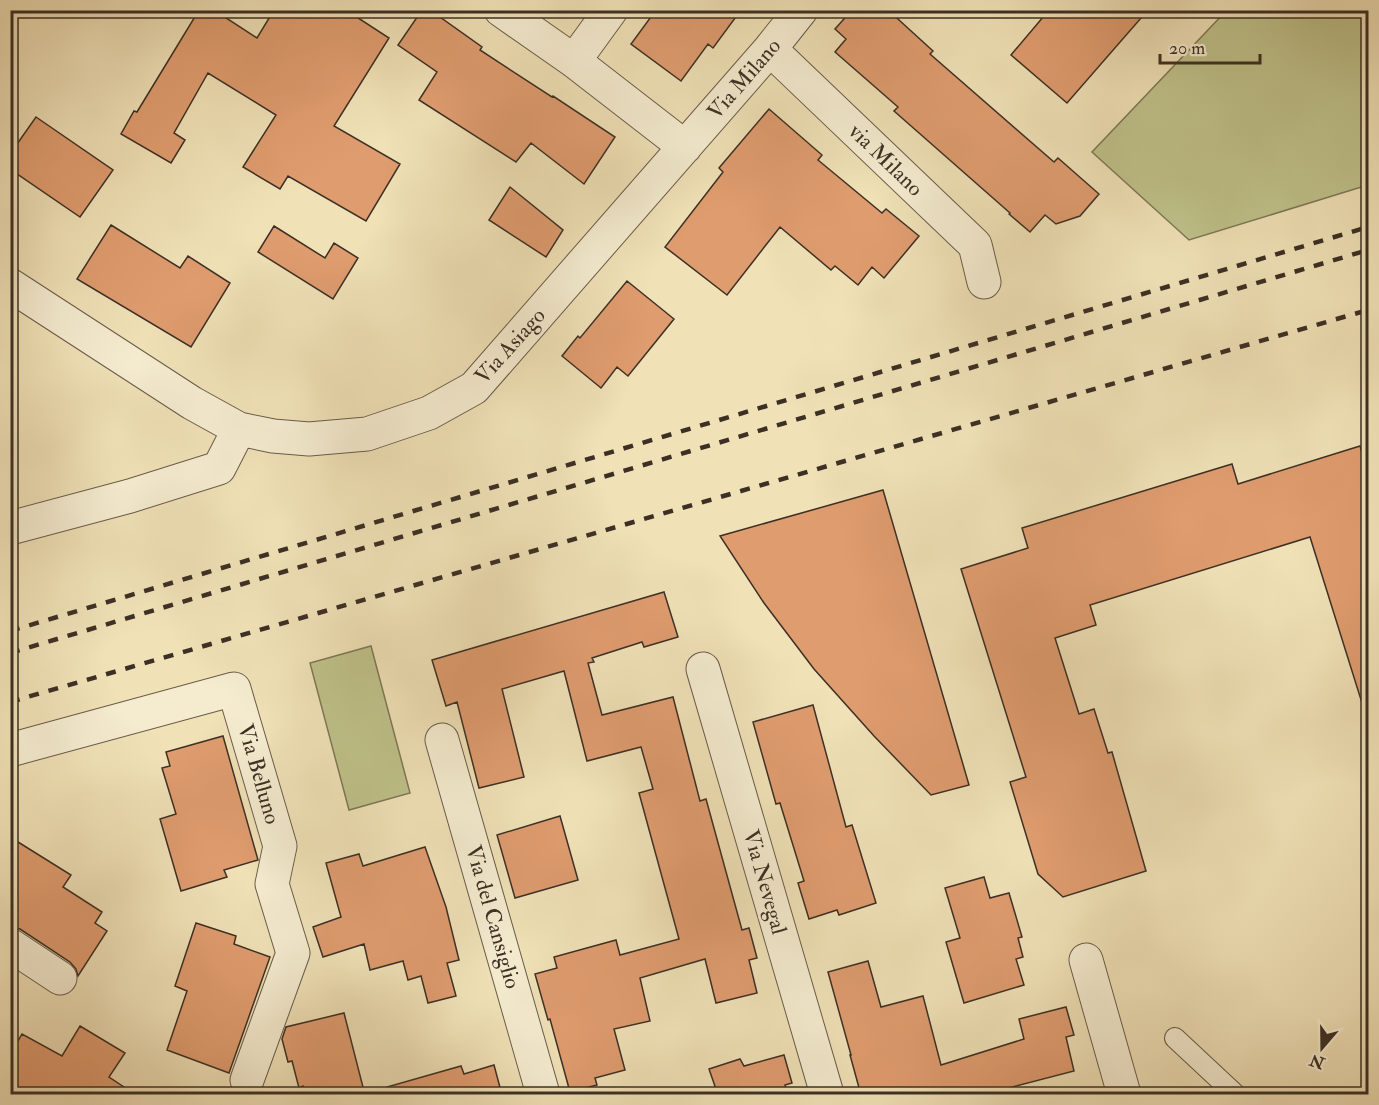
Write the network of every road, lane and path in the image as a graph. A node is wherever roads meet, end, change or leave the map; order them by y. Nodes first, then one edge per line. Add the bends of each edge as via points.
1 (501, 10) edge
2 (611, 10) edge
3 (801, 10) edge
4 (770, 49) junction
5 (574, 61) junction
6 (685, 147) junction
7 (984, 282) dead end
8 (10, 285) edge
9 (239, 429) junction
10 (10, 528) edge
11 (703, 669) dead end
12 (442, 740) dead end
13 (10, 750) edge
14 (10, 945) edge
15 (1086, 960) dead end
16 (60, 978) dead end
17 (1175, 1038) dead end
18 (247, 1080) dead end
19 (543, 1095) edge
20 (827, 1095) edge
21 (1124, 1095) edge
22 (1235, 1095) edge

1 - 5 street
2 - 5 street
3 - 4 street, Via Milano
4 - 6 street, Via Milano
4 - 7 street, via Milano via 975,245
5 - 6 street
6 - 9 street, Via Asiago via 474,388 429,413 367,434 309,439
8 - 9 street, Via Asiago via 192,403
9 - 10 street via 219,468
11 - 20 street, Via Nevegal
12 - 19 street, Via del Cansiglio
13 - 18 street, Via Belluno via 234,689 280,846 272,884 293,953
14 - 16 street
15 - 21 street
17 - 22 lane

